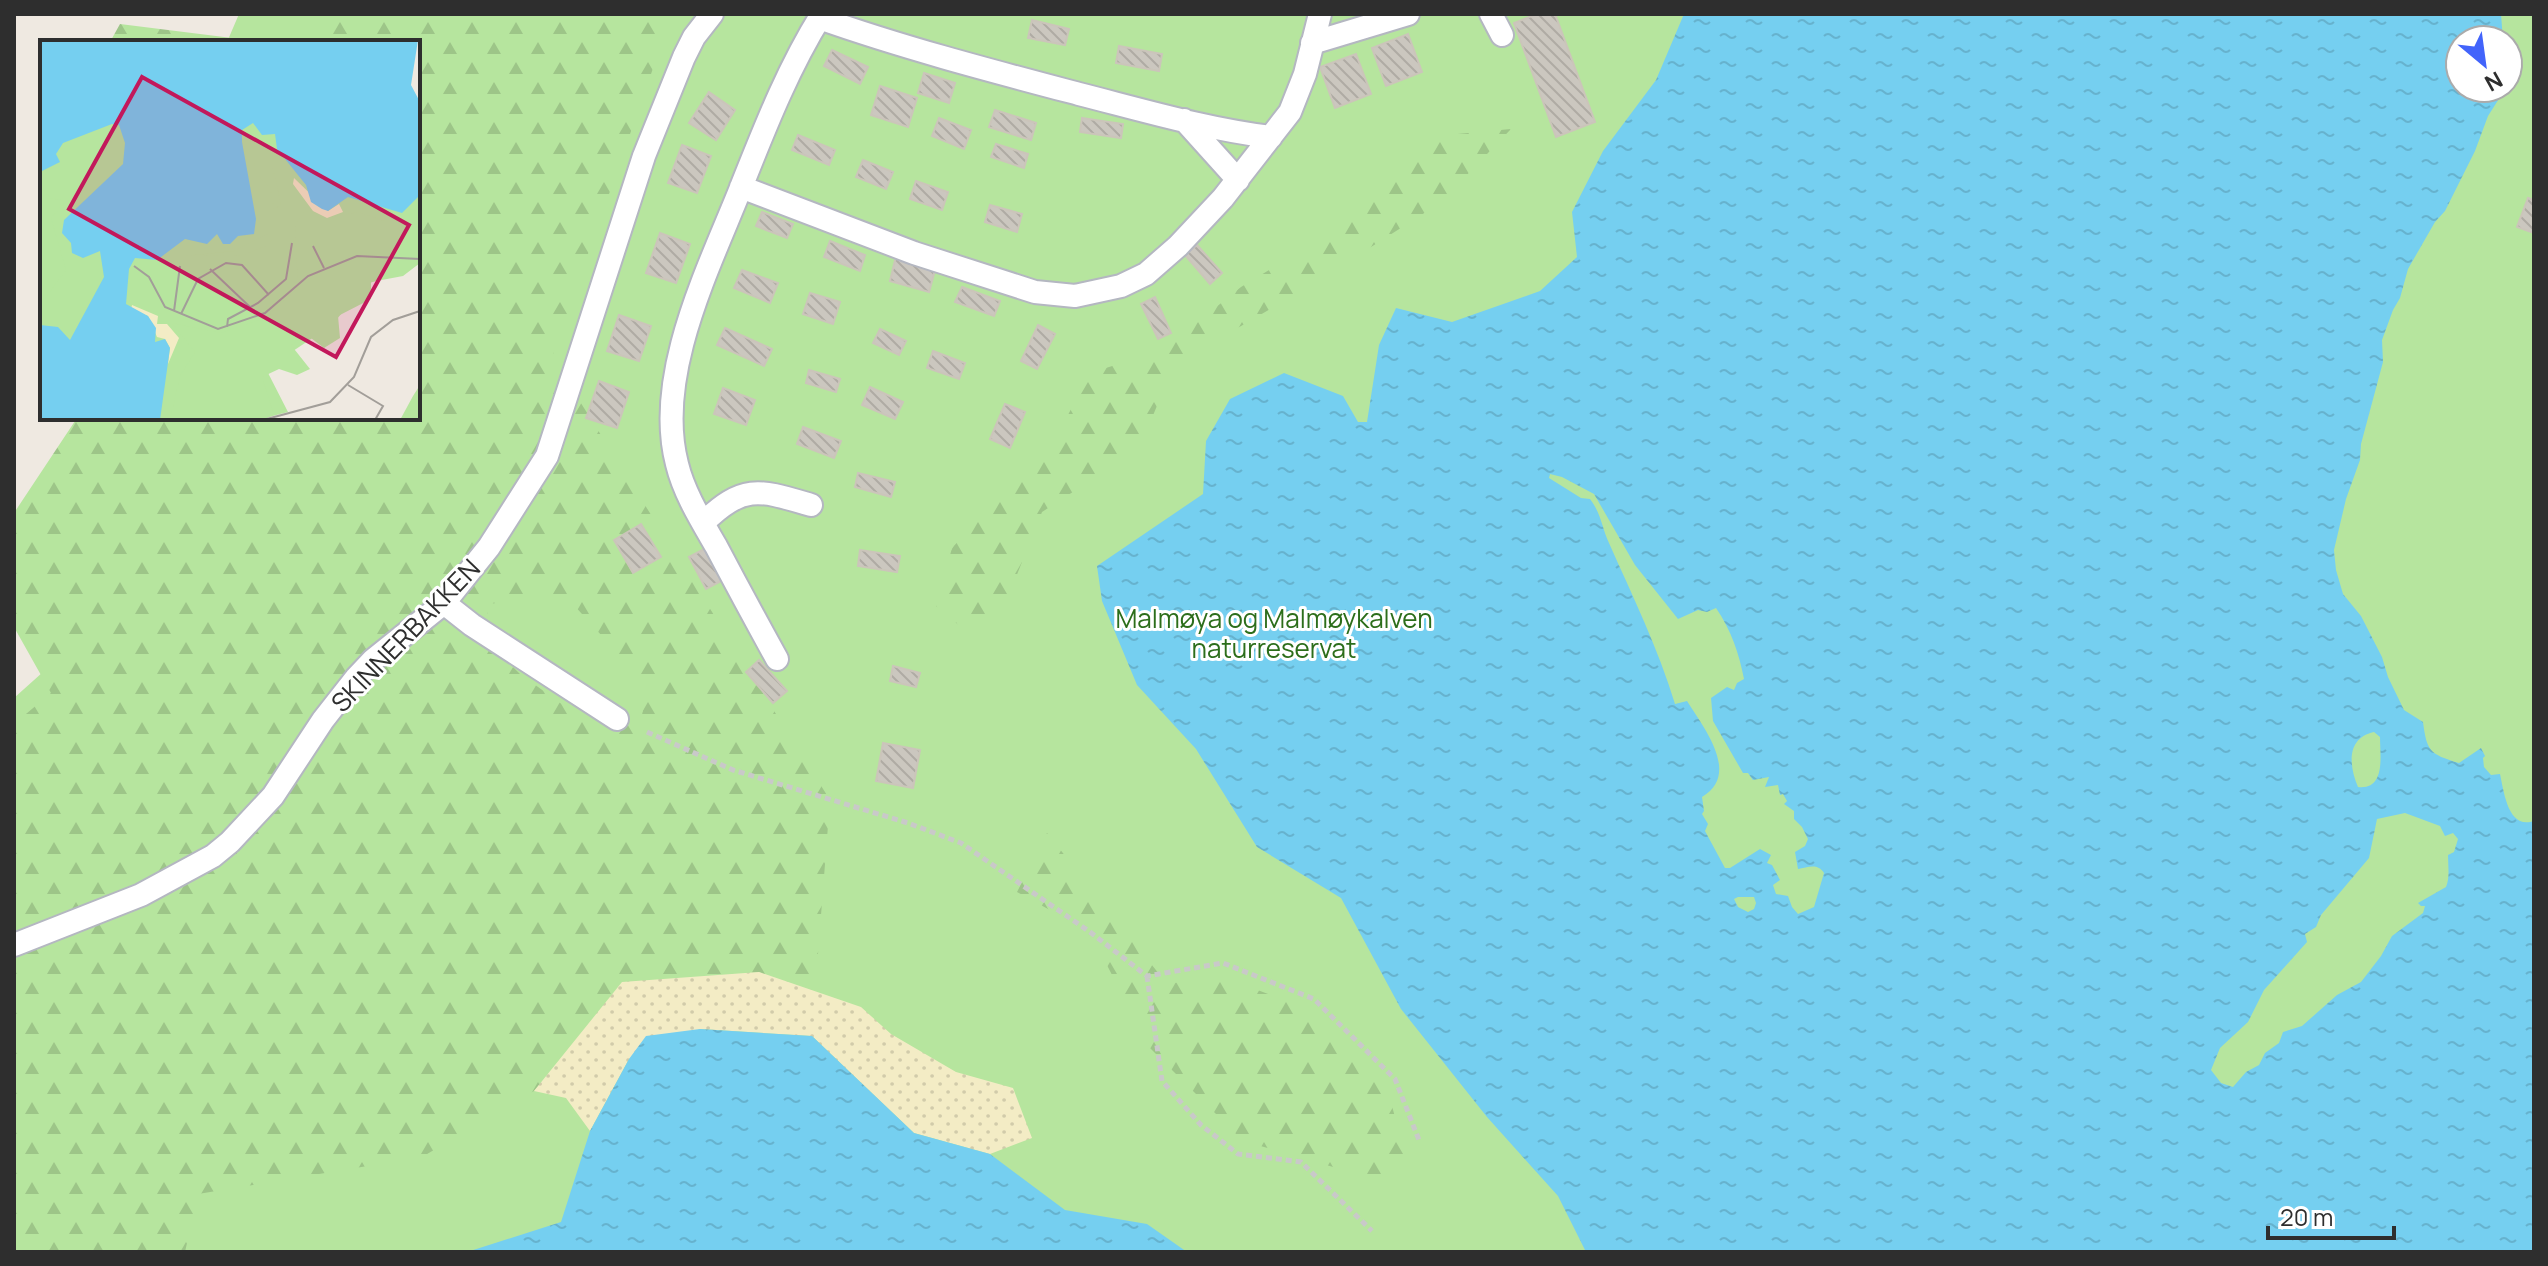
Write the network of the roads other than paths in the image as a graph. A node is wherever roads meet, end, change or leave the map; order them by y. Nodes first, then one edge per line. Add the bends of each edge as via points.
1 (712, 14) edge
2 (1320, 14) edge
3 (1408, 14) edge
4 (1491, 14) edge
5 (820, 16) edge
6 (1502, 35) dead end
7 (1312, 43) junction
8 (1184, 120) junction
9 (1271, 137) junction
10 (1238, 180) junction
11 (741, 187) junction
12 (811, 505) dead end
13 (703, 523) junction
14 (444, 603) junction
15 (777, 659) dead end
16 (617, 719) road end
17 (14, 945) edge

1 - 14 lane, SKINNERBAKKEN via 684,57 644,156 547,456 489,547
2 - 7 lane
3 - 7 lane
4 - 6 lane
5 - 8 lane via 988,70
5 - 11 lane via 785,79
7 - 9 lane via 1290,112
8 - 9 lane
8 - 10 lane
9 - 10 lane
10 - 11 lane via 1146,274 1121,286 1075,296 988,279
11 - 13 lane via 702,284 679,362 672,409 677,465
12 - 13 lane via 747,493 722,504
13 - 15 lane
14 - 16 lane
14 - 17 lane, SKINNERBAKKEN via 356,678 273,796 213,856 141,895

